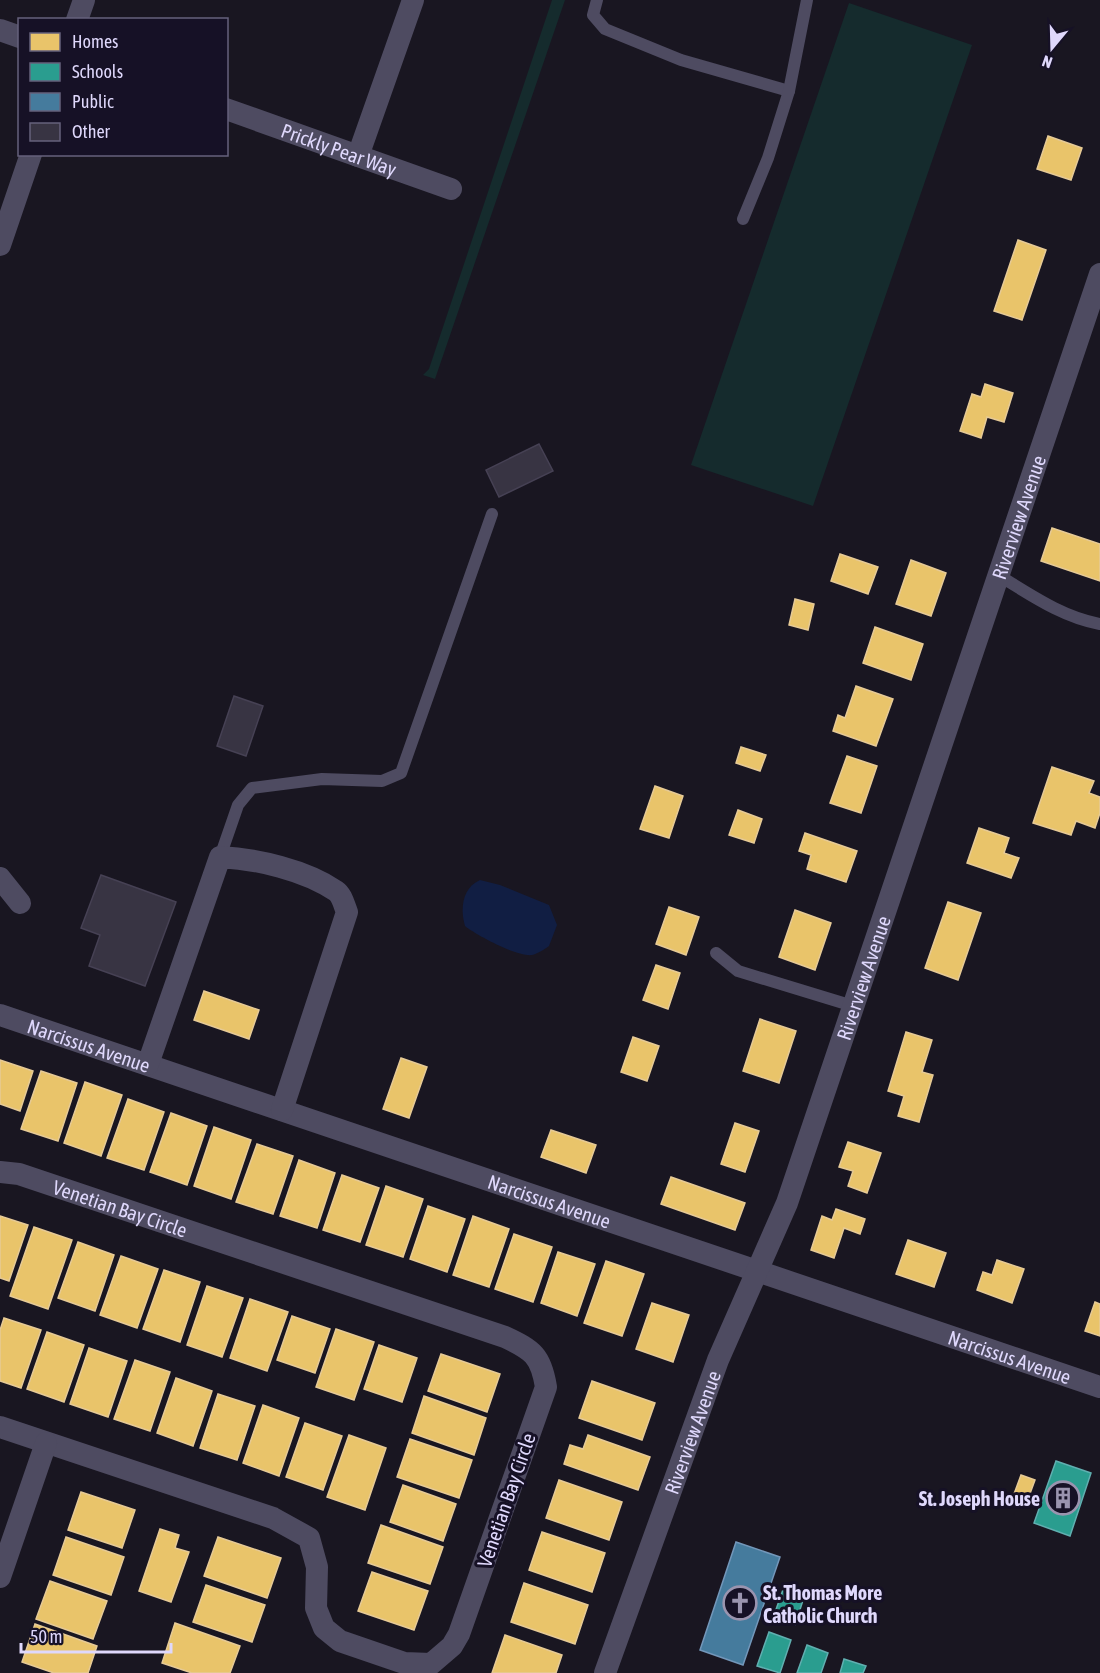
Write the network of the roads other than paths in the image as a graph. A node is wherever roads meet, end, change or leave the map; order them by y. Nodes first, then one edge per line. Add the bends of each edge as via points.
1 (84, 0) edge
2 (413, 0) edge
3 (597, 0) edge
4 (807, 0) edge
5 (78, 18) edge
6 (0, 30) edge
7 (18, 36) edge
8 (789, 91) junction
9 (228, 110) edge
10 (30, 156) edge
11 (358, 156) junction
12 (451, 189) dead end
13 (744, 219) dead end
14 (0, 245) edge
15 (1100, 274) edge
16 (1094, 311) edge
17 (492, 514) dead end
18 (998, 575) junction
19 (1100, 624) edge
20 (220, 857) junction
21 (0, 878) edge
22 (20, 903) dead end
23 (717, 953) dead end
24 (853, 1006) junction
25 (0, 1015) edge
26 (148, 1064) junction
27 (282, 1110) junction
28 (0, 1172) edge
29 (757, 1271) junction
30 (1100, 1387) edge
31 (0, 1427) edge
32 (46, 1443) junction
33 (0, 1577) edge
34 (605, 1673) edge

1 - 5 street
2 - 11 street
3 - 8 lane via 593,15 605,29 681,60
4 - 8 lane
6 - 7 street
8 - 13 lane
9 - 11 street, Prickly Pear Way
10 - 14 street
11 - 12 street, Prickly Pear Way
15 - 16 street, Riverview Avenue
16 - 18 street, Riverview Avenue
17 - 20 lane via 401,773 382,781 322,779 252,788 237,805
18 - 19 lane via 1054,609 1078,620
18 - 24 street, Riverview Avenue
20 - 26 street
20 - 27 street via 245,859 304,876 338,892 347,912
21 - 22 street
23 - 24 lane via 738,970
24 - 29 street, Riverview Avenue via 787,1203
25 - 26 street, Narcissus Avenue
26 - 27 street, Narcissus Avenue
27 - 29 street, Narcissus Avenue
28 - 32 street, Venetian Bay Circle via 19,1174 505,1337 525,1346 537,1358 546,1387 459,1634 452,1646 430,1664 404,1663 340,1641 324,1628 316,1608 317,1567 309,1538 273,1518
29 - 30 street, Narcissus Avenue
29 - 34 street, Riverview Avenue via 717,1360
31 - 32 street, Venetian Bay Circle
32 - 33 street

